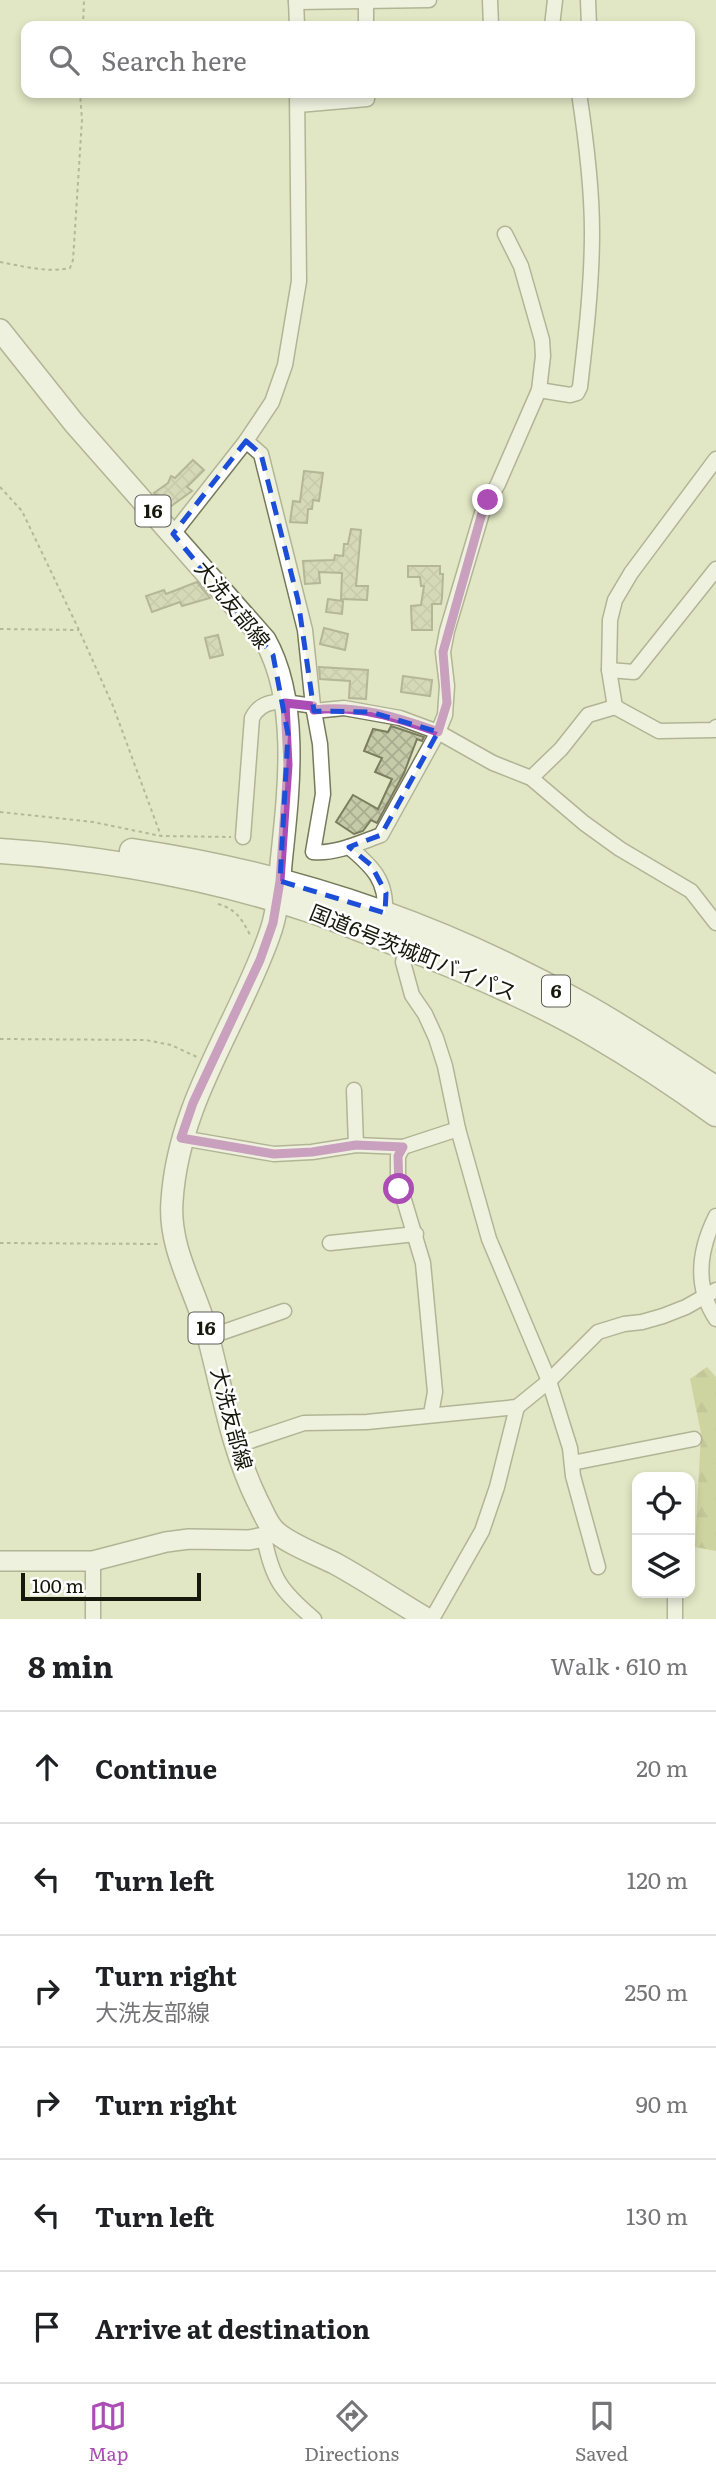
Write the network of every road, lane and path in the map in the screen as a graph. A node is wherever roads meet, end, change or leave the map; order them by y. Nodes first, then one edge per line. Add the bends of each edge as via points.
1 (83, 0) edge
2 (429, 0) edge
3 (490, 0) edge
4 (555, 0) edge
5 (588, 0) edge
6 (296, 1) edge
7 (366, 2) edge
8 (83, 21) edge
9 (297, 21) edge
10 (366, 21) edge
11 (491, 21) edge
12 (553, 21) edge
13 (589, 21) edge
14 (80, 98) edge
15 (367, 98) edge
16 (580, 98) edge
17 (298, 99) edge
18 (505, 234) dead end
19 (0, 262) edge
20 (0, 330) edge
21 (539, 390) junction
22 (246, 441) junction
23 (716, 459) edge
24 (0, 487) edge
25 (173, 534) junction
26 (716, 569) edge
27 (0, 629) edge
28 (79, 630) junction
29 (609, 670) junction
30 (285, 703) junction
31 (614, 707) junction
32 (314, 708) junction
33 (716, 727) edge
34 (438, 732) junction
35 (531, 778) junction
36 (0, 812) edge
37 (0, 834) edge
38 (381, 835) junction
39 (161, 836) junction
40 (243, 837) joint
41 (349, 847) junction
42 (0, 851) edge
43 (371, 865) junction
44 (279, 891) junction
45 (209, 901) dead end
46 (386, 913) junction
47 (716, 923) edge
48 (405, 947) junction
49 (260, 960) junction
50 (0, 1039) edge
51 (211, 1063) junction
52 (716, 1089) edge
53 (354, 1090) dead end
54 (716, 1114) edge
55 (458, 1129) junction
56 (181, 1138) junction
57 (356, 1145) junction
58 (403, 1147) junction
59 (716, 1216) edge
60 (416, 1234) junction
61 (0, 1243) edge
62 (174, 1243) junction
63 (330, 1243) dead end
64 (710, 1294) edge
65 (284, 1311) dead end
66 (716, 1319) edge
67 (209, 1337) junction
68 (548, 1381) junction
69 (517, 1407) junction
70 (431, 1415) junction
71 (694, 1439) dead end
72 (235, 1446) junction
73 (572, 1463) junction
74 (269, 1534) junction
75 (0, 1561) edge
76 (93, 1561) junction
77 (598, 1567) dead end
78 (674, 1598) edge
79 (93, 1619) edge
80 (314, 1619) edge
81 (429, 1619) edge
82 (675, 1619) edge

1 - 8 path
2 - 7 street
3 - 11 street
4 - 12 street
5 - 13 street
6 - 7 street
6 - 9 street
7 - 10 street
14 - 19 path via 70,268
15 - 17 street
16 - 21 street via 592,233 580,387 570,395
17 - 22 street via 299,281 280,382
18 - 21 street via 521,266 542,340
20 - 25 main road, 大洗友部線 / 16
21 - 34 street via 482,513 443,652 447,703
22 - 25 street
22 - 32 street via 261,454 305,630
23 - 29 street via 615,600
24 - 28 path via 22,511
25 - 30 main road, 大洗友部線 / 16 via 265,640
26 - 29 street via 634,671
27 - 28 path
28 - 39 path
29 - 31 street
30 - 32 street
30 - 40 street via 264,704 252,718
30 - 44 main road, 大洗友部線 / 16 via 288,765
31 - 33 street via 659,731 703,732
31 - 35 street via 588,715
32 - 34 street via 371,712
32 - 41 street via 323,794 313,852
34 - 35 street
34 - 38 street
35 - 47 street via 620,849 691,891
36 - 39 path via 93,822
37 - 44 highway, 国道6号茨城町バイパス / 6 via 172,856
38 - 41 street
38 - 43 street
39 - 40 path
41 - 43 street
42 - 44 highway, 国道6号茨城町バイパス via 134,866
43 - 46 street via 386,893
44 - 46 highway, 国道6号茨城町バイパス / 6
44 - 48 highway, 国道6号茨城町バイパス via 316,912
44 - 49 main road, 大洗友部線 / 16
45 - 49 path via 229,907 240,917
46 - 52 highway, 国道6号茨城町バイパス / 6 via 578,1002
48 - 54 highway, 国道6号茨城町バイパス via 469,971 591,1032
48 - 55 street via 403,962 412,995 436,1038
49 - 51 main road, 大洗友部線 / 16
50 - 51 path via 146,1040 171,1045
51 - 56 main road, 大洗友部線 / 16
53 - 57 street
55 - 58 street
55 - 68 street via 489,1239
56 - 57 street via 274,1154
56 - 62 main road, 大洗友部線 / 16 via 172,1205
57 - 58 street
58 - 60 street via 398,1156 399,1189
59 - 64 street via 702,1255 701,1278
60 - 63 street
60 - 70 street via 424,1263 435,1392
61 - 62 path
62 - 67 main road, 大洗友部線 / 16
64 - 66 street
64 - 68 street via 663,1316 598,1332
65 - 67 street
67 - 72 main road, 大洗友部線 / 16
68 - 69 street
68 - 73 street
69 - 70 street
69 - 81 street via 482,1531
70 - 72 street via 304,1423
71 - 73 street
72 - 74 main road, 大洗友部線 / 16
73 - 77 street
74 - 76 street via 249,1540 166,1542
74 - 80 street via 271,1569 281,1587
74 - 81 main road via 337,1565
75 - 76 street
76 - 79 street
78 - 82 street

